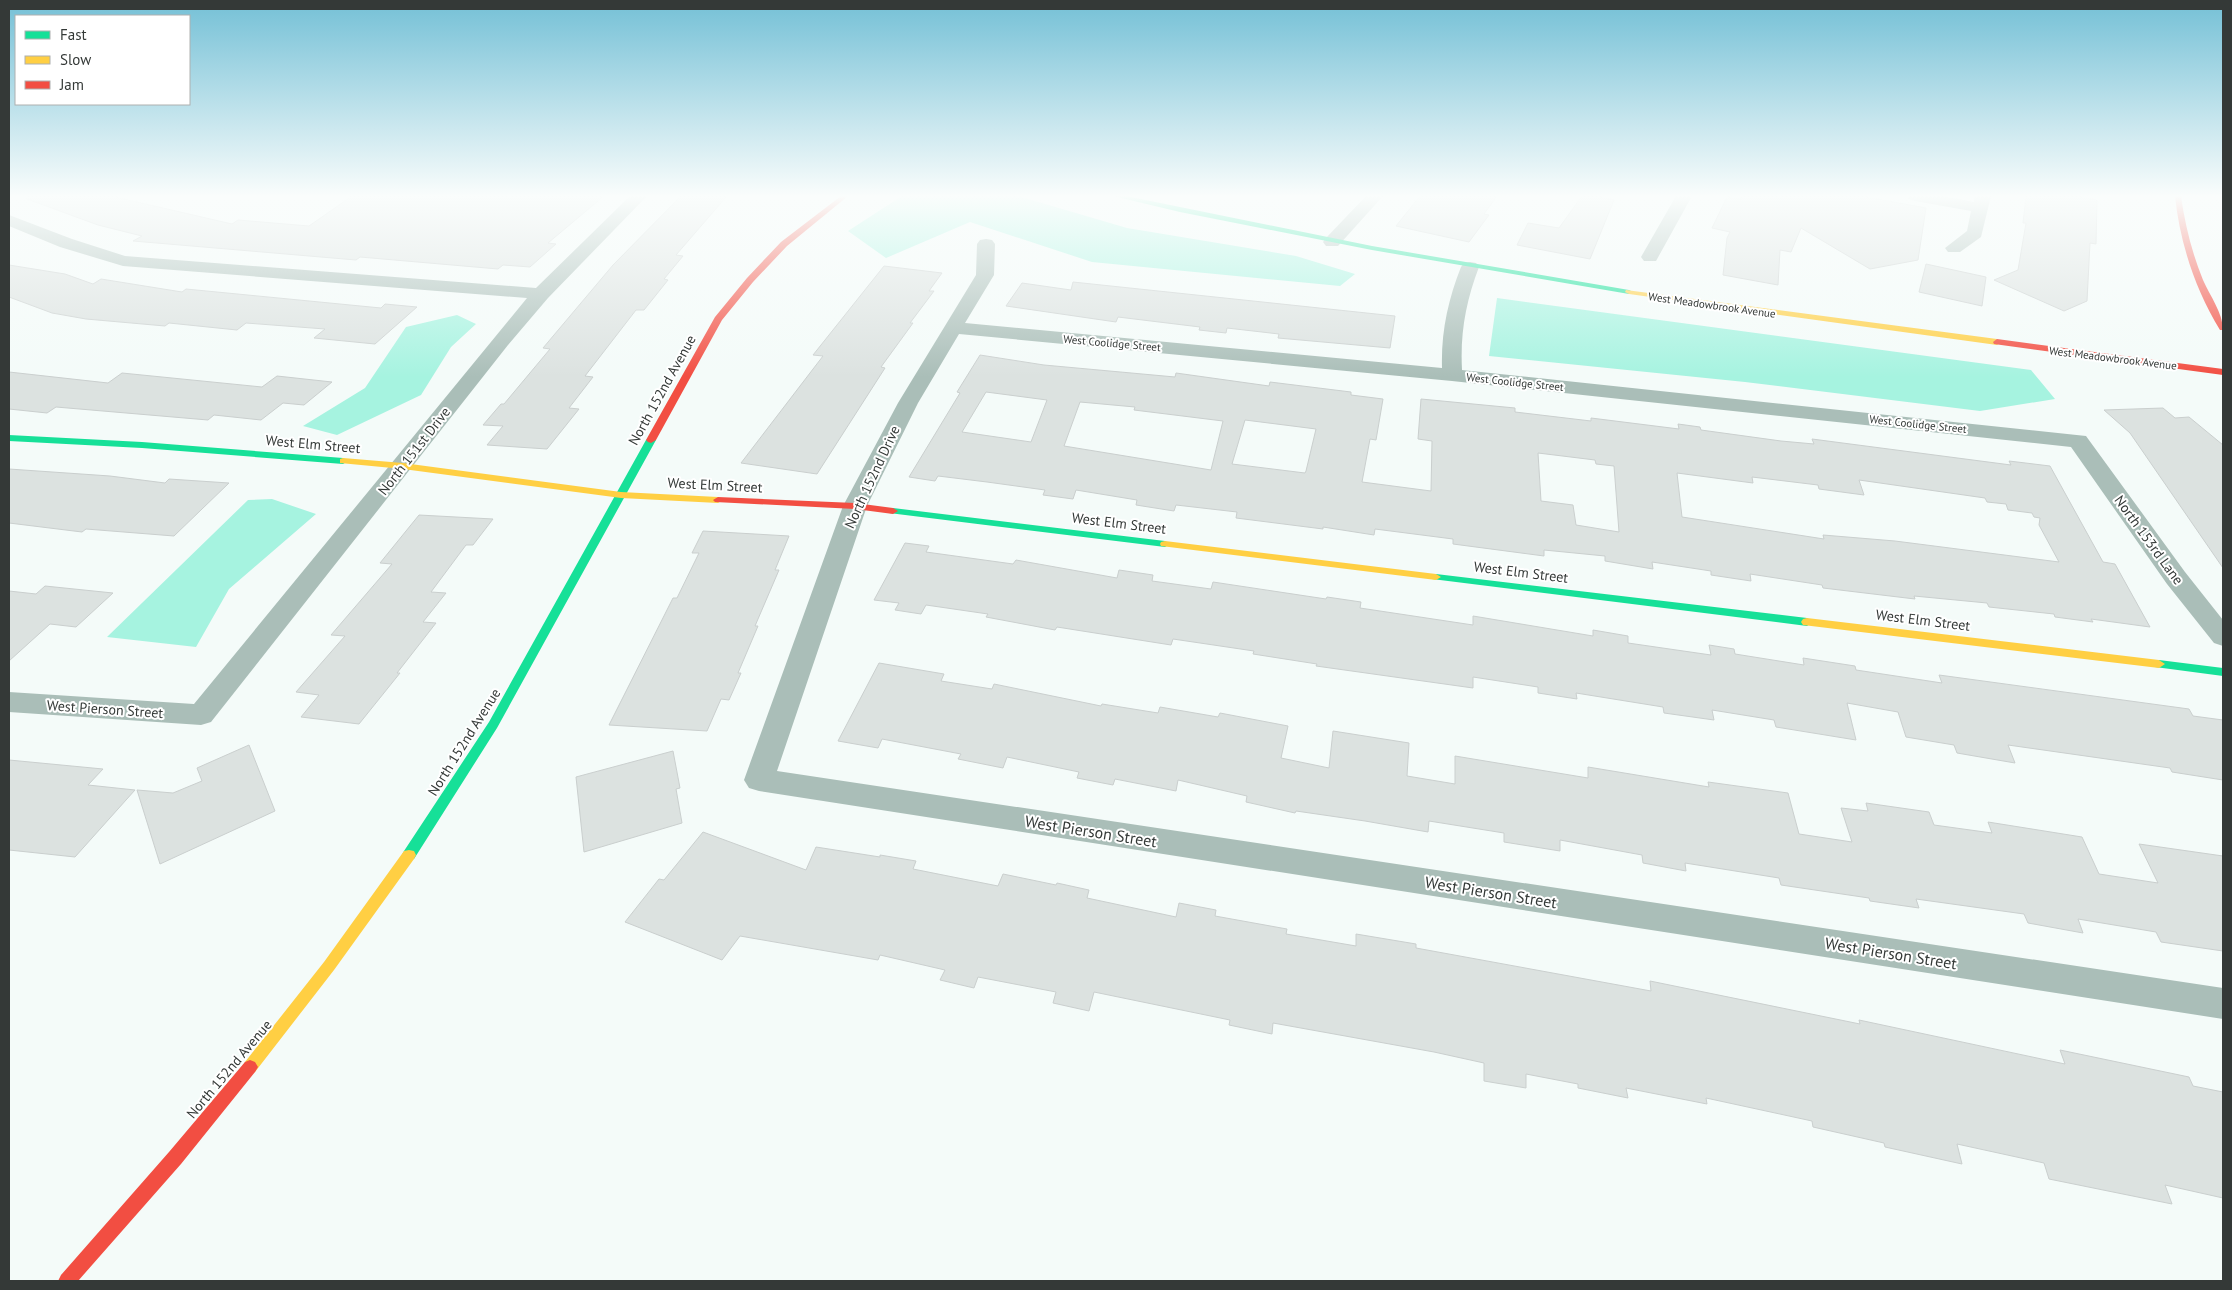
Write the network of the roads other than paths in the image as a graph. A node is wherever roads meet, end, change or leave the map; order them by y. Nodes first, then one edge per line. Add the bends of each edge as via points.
1 (109, 256) edge
2 (579, 256) edge
3 (772, 256) edge
4 (985, 256) edge
5 (1410, 256) edge
6 (2191, 256) edge
7 (1470, 267) junction
8 (541, 294) junction
9 (952, 328) junction
10 (2223, 328) edge
11 (2223, 372) edge
12 (1452, 375) junction
13 (9, 438) edge
14 (2078, 441) joint
15 (403, 466) junction
16 (621, 495) junction
17 (855, 506) junction
18 (2223, 637) edge
19 (2223, 672) edge
20 (9, 702) edge
21 (201, 715) joint
22 (759, 780) joint
23 (2223, 1004) edge
24 (67, 1281) edge

1 - 8 street via 124,261
2 - 8 street, North 151st Drive
3 - 16 street, North 152nd Avenue via 718,319
4 - 9 street, North 152nd Drive via 984,275
5 - 7 street, West Meadowbrook Avenue
6 - 10 street via 2204,293
7 - 11 street, West Meadowbrook Avenue via 1719,306
7 - 12 street via 1456,304 1451,330
8 - 15 street, North 151st Drive via 500,341
9 - 12 street, West Coolidge Street
9 - 17 street, North 152nd Drive via 908,403
12 - 14 street, West Coolidge Street
13 - 15 street, West Elm Street
14 - 18 street, North 153rd Lane via 2176,578
15 - 16 street, West Elm Street
15 - 21 street, North 151st Drive
16 - 17 street, West Elm Street
16 - 24 street, North 152nd Avenue via 498,718 363,921 236,1086
17 - 19 street, West Elm Street
17 - 22 street, North 152nd Drive
20 - 21 street, West Pierson Street
22 - 23 street, West Pierson Street

